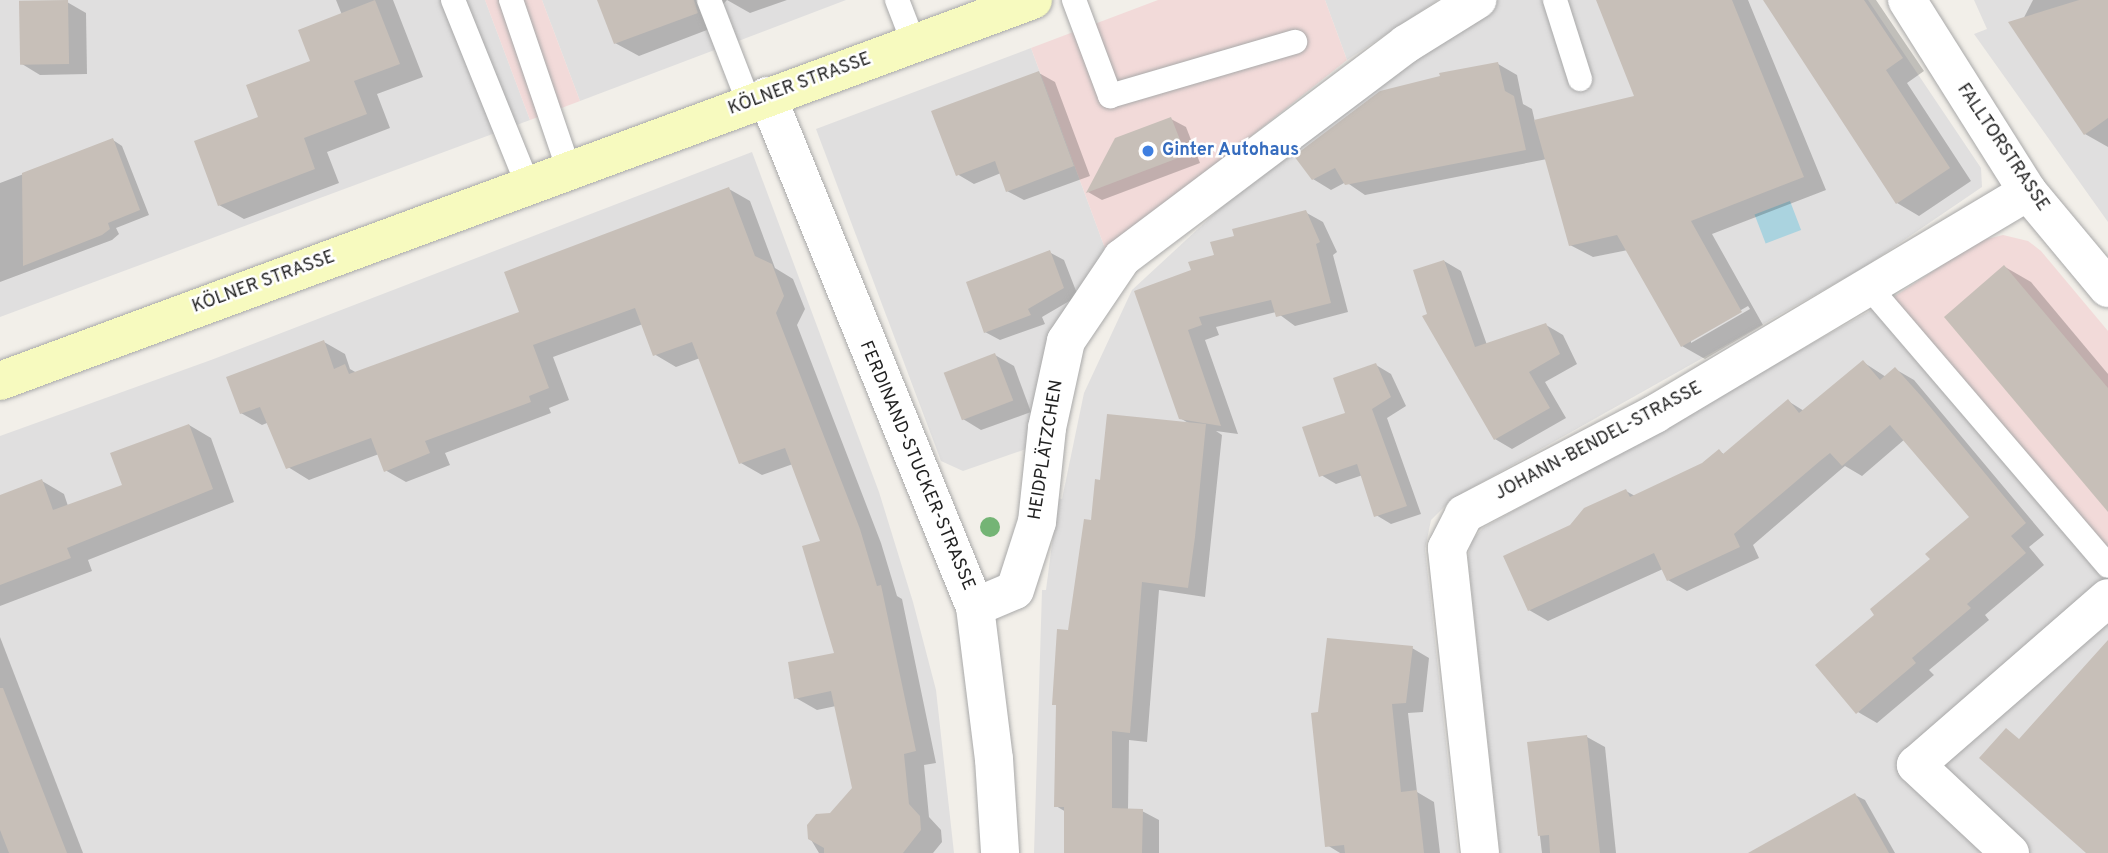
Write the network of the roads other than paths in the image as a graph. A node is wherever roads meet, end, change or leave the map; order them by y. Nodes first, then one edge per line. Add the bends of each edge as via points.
1 (453, 0) edge
2 (511, 0) edge
3 (709, 0) edge
4 (897, 0) edge
5 (1033, 0) edge
6 (1074, 0) edge
7 (1477, 0) edge
8 (1555, 0) edge
9 (1907, 0) edge
10 (1295, 42) dead end
11 (914, 44) junction
12 (1580, 79) dead end
13 (758, 99) junction
14 (569, 170) junction
15 (528, 186) junction
16 (2028, 192) junction
17 (1869, 287) junction
18 (2108, 288) edge
19 (0, 380) edge
20 (2108, 566) edge
21 (2108, 598) edge
22 (975, 607) junction
23 (1000, 853) edge
24 (1480, 853) edge
25 (2010, 853) edge

1 - 15 lane
2 - 14 lane
3 - 13 lane
4 - 11 lane
5 - 11 main road, KÖLNER STRASSE
6 - 10 lane via 1110,96
7 - 22 street, HEIDPLÄTZCHEN via 1406,44 1122,258 1066,341 1047,428 1037,522 1015,590
8 - 12 lane
9 - 16 street, FALLTORSTRASSE
11 - 13 main road, KÖLNER STRASSE
13 - 14 main road, KÖLNER STRASSE
13 - 22 street, FERDINAND-STUCKER-STRASSE
14 - 15 main road, KÖLNER STRASSE
15 - 19 main road, KÖLNER STRASSE
16 - 17 street, JOHANN-BENDEL-STRASSE
16 - 18 street, FALLTORSTRASSE
17 - 20 lane
17 - 24 street, JOHANN-BENDEL-STRASSE via 1655,414 1465,514 1447,548
21 - 25 street via 1916,765
22 - 23 street, FERDINAND-STUCKER-STRASSE via 995,759

